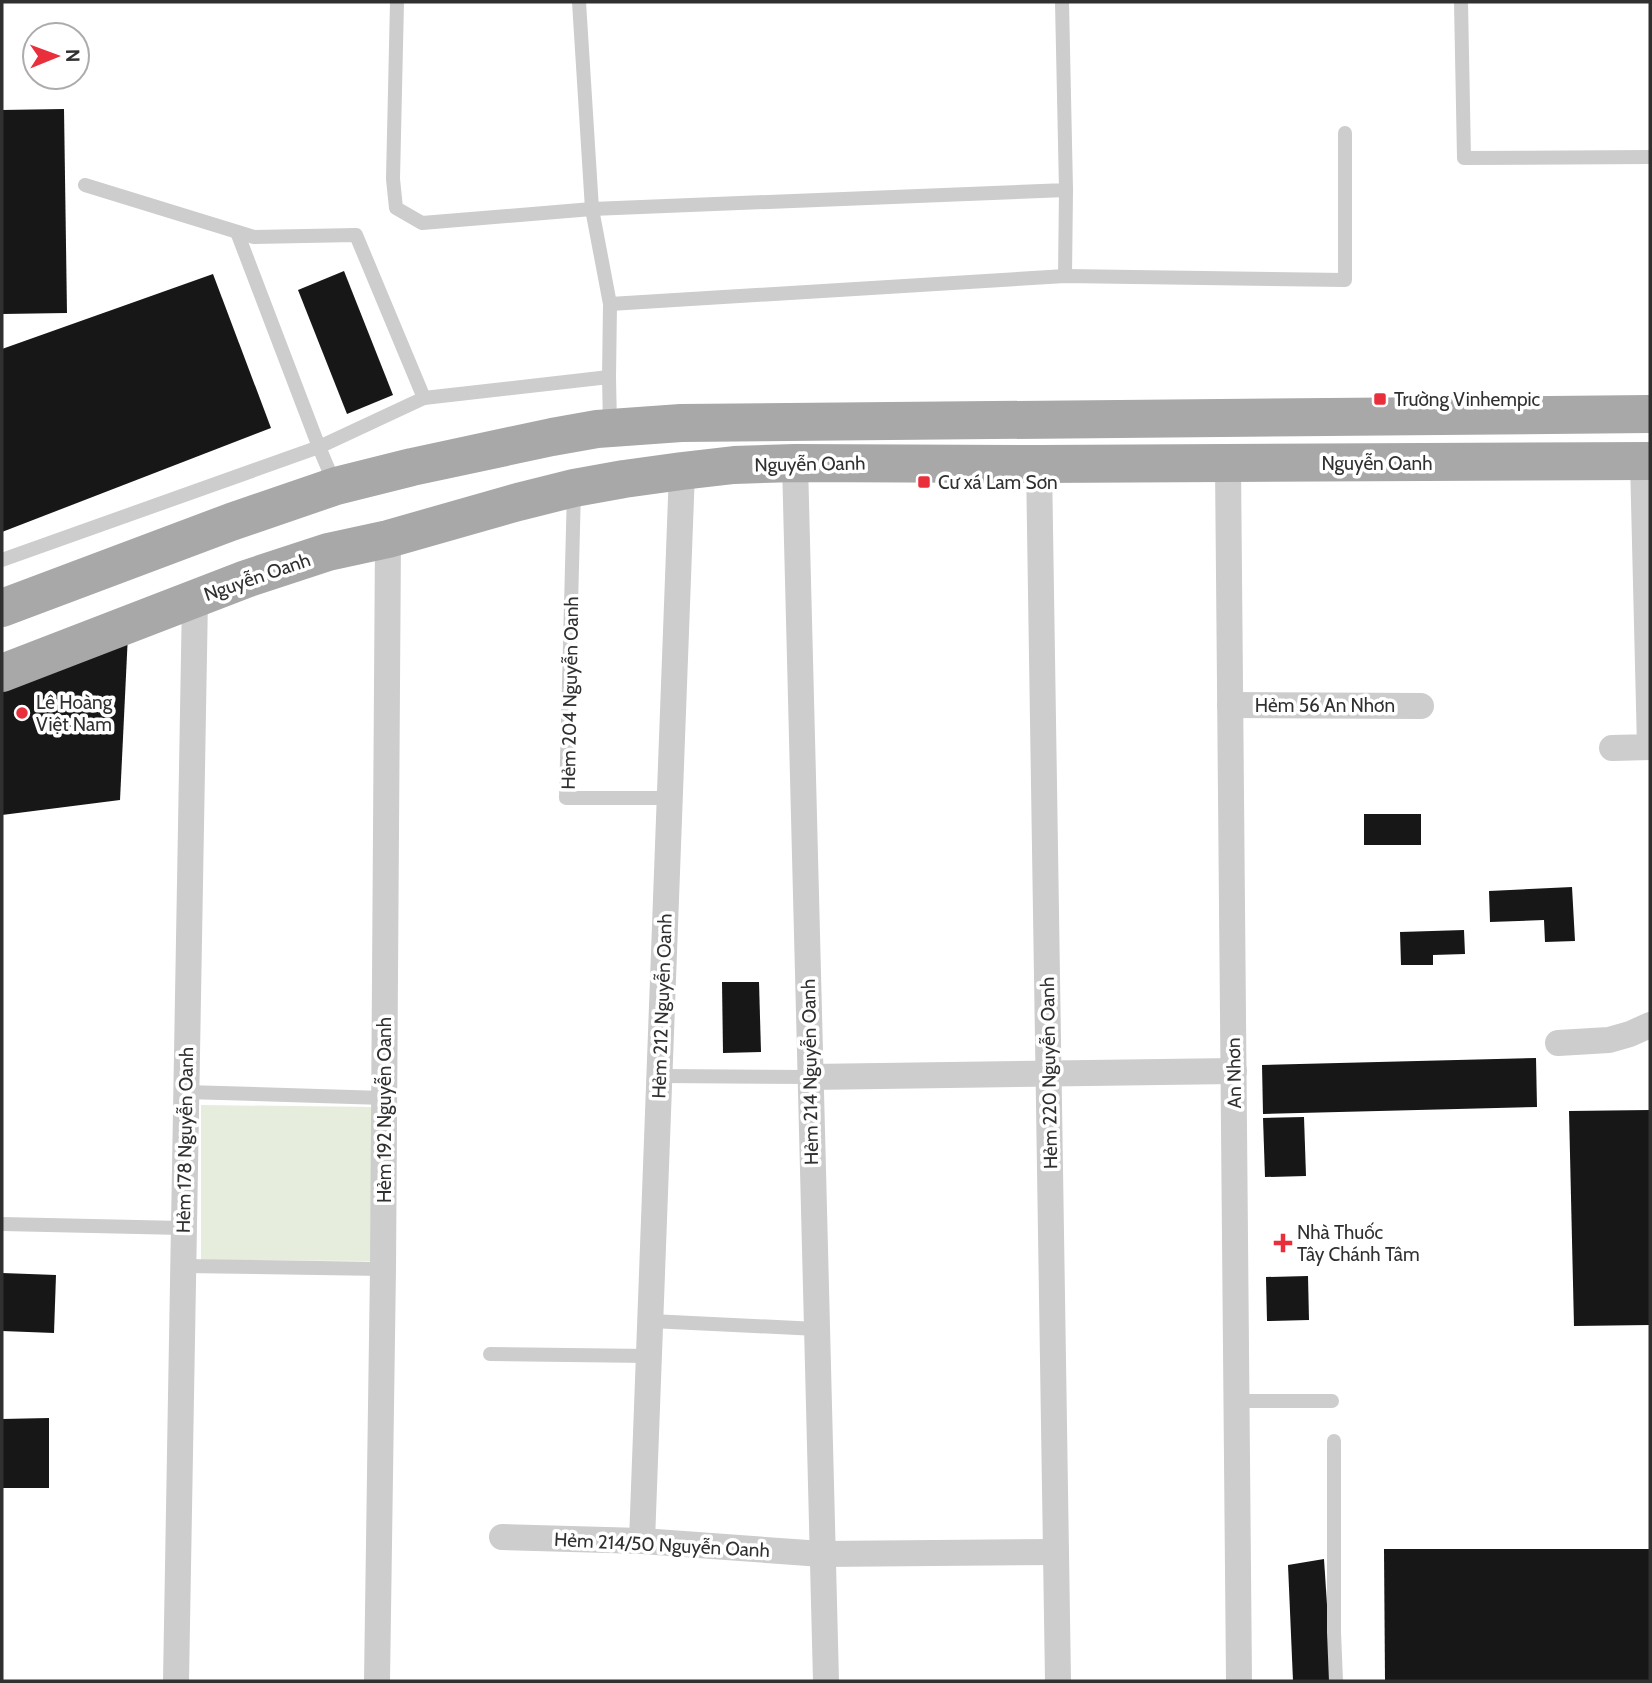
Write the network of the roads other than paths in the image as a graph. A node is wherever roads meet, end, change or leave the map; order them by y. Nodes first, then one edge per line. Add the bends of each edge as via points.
1 (397, 2) edge
2 (579, 2) edge
3 (1062, 2) edge
4 (1461, 2) edge
5 (1345, 133) dead end
6 (1650, 157) edge
7 (85, 185) dead end
8 (1066, 190) junction
9 (592, 209) junction
10 (237, 232) junction
11 (1065, 276) junction
12 (610, 304) junction
13 (609, 377) junction
14 (424, 398) junction
15 (1650, 414) edge
16 (1227, 417) junction
17 (681, 423) junction
18 (593, 431) junction
19 (319, 447) junction
20 (1647, 461) edge
21 (794, 463) junction
22 (1039, 464) junction
23 (1228, 464) junction
24 (682, 471) junction
25 (611, 482) junction
26 (336, 486) junction
27 (574, 488) junction
28 (196, 535) junction
29 (388, 539) junction
30 (2, 559) edge
31 (195, 598) junction
32 (2, 608) edge
33 (2, 673) edge
34 (1230, 705) junction
35 (1421, 706) dead end
36 (1612, 748) dead end
37 (670, 798) junction
38 (1650, 1025) edge
39 (1558, 1043) dead end
40 (1234, 1071) junction
41 (1049, 1074) junction
42 (660, 1076) junction
43 (810, 1077) junction
44 (186, 1092) junction
45 (384, 1098) junction
46 (2, 1224) edge
47 (183, 1228) junction
48 (183, 1266) junction
49 (383, 1269) junction
50 (651, 1321) junction
51 (817, 1329) junction
52 (490, 1354) dead end
53 (649, 1356) junction
54 (1237, 1401) junction
55 (1332, 1401) dead end
56 (1334, 1441) dead end
57 (502, 1537) dead end
58 (642, 1541) junction
59 (1056, 1552) junction
60 (822, 1554) junction
61 (176, 1681) edge
62 (377, 1681) edge
63 (826, 1681) edge
64 (1058, 1681) edge
65 (1239, 1681) edge
66 (1336, 1681) edge

1 - 9 lane via 396,208 422,223
2 - 9 lane
3 - 8 lane
4 - 6 lane via 1464,158
5 - 11 lane via 1345,280
7 - 10 lane
8 - 9 lane
8 - 11 lane
9 - 12 lane
10 - 14 lane via 254,237 356,235
10 - 19 lane
11 - 12 lane
12 - 13 lane
13 - 14 lane
13 - 18 lane
14 - 19 lane
15 - 16 main road
16 - 17 main road
16 - 23 main road
17 - 18 main road
17 - 24 main road
18 - 25 main road
18 - 26 main road
18 - 27 main road
19 - 26 lane
19 - 30 lane
20 - 23 main road, Nguyễn Oanh
20 - 36 street via 1650,747
21 - 22 main road, Nguyễn Oanh
21 - 24 main road, Nguyễn Oanh
21 - 43 street, Hẻm 214 Nguyễn Oanh
22 - 23 main road, Nguyễn Oanh
22 - 41 street, Hẻm 220 Nguyễn Oanh
23 - 34 street, An Nhơn
24 - 25 main road, Nguyễn Oanh
24 - 37 street, Hẻm 212 Nguyễn Oanh
25 - 27 main road, Nguyễn Oanh
26 - 28 main road
27 - 29 main road, Nguyễn Oanh
27 - 37 lane, Hẻm 204 Nguyễn Oanh via 566,798
28 - 31 main road
28 - 32 main road
29 - 31 main road, Nguyễn Oanh via 328,552
29 - 45 street, Hẻm 192 Nguyễn Oanh
31 - 33 main road, Nguyễn Oanh
31 - 44 street, Hẻm 178 Nguyễn Oanh
34 - 35 street, Hẻm 56 An Nhơn
34 - 40 street, An Nhơn
37 - 42 street, Hẻm 212 Nguyễn Oanh
38 - 39 street via 1609,1040
40 - 41 street
40 - 54 street, An Nhơn
41 - 43 street
41 - 59 street, Hẻm 220 Nguyễn Oanh
42 - 43 lane
42 - 50 street, Hẻm 212 Nguyễn Oanh
43 - 51 street, Hẻm 214 Nguyễn Oanh
44 - 45 lane
44 - 47 street, Hẻm 178 Nguyễn Oanh
45 - 49 street, Hẻm 192 Nguyễn Oanh
46 - 47 lane
47 - 48 street, Hẻm 178 Nguyễn Oanh
48 - 49 lane
48 - 61 street, Hẻm 178 Nguyễn Oanh
49 - 62 street, Hẻm 192 Nguyễn Oanh
50 - 51 lane
50 - 53 street, Hẻm 212 Nguyễn Oanh
51 - 60 street, Hẻm 214 Nguyễn Oanh
52 - 53 lane
53 - 58 street, Hẻm 212 Nguyễn Oanh
54 - 55 lane
54 - 65 street, An Nhơn
56 - 66 lane
57 - 58 street, Hẻm 214/50 Nguyễn Oanh
58 - 60 street, Hẻm 214/50 Nguyễn Oanh
59 - 60 street, Hẻm 214/50 Nguyễn Oanh
59 - 64 street, Hẻm 220 Nguyễn Oanh
60 - 63 street, Hẻm 214 Nguyễn Oanh

